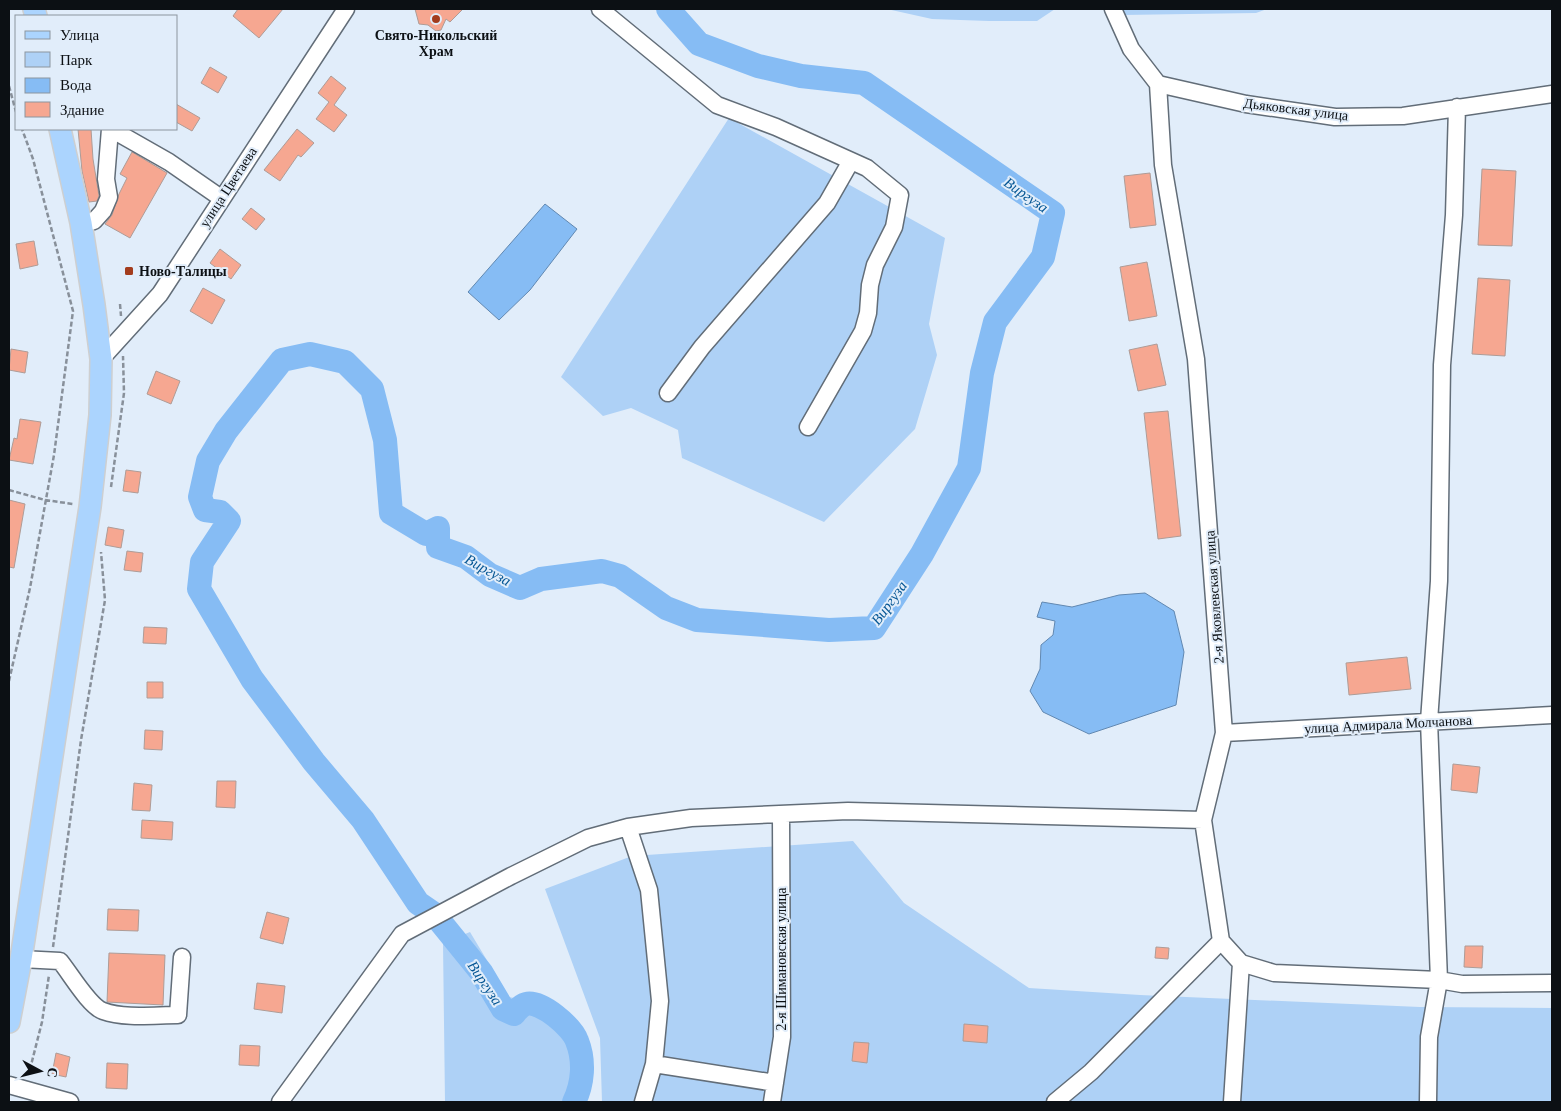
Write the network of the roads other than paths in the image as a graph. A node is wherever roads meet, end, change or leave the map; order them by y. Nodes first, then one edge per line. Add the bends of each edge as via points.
1 (346, 9) edge
2 (600, 9) edge
3 (1113, 9) edge
4 (1158, 84) junction
5 (1552, 94) edge
6 (1457, 107) junction
7 (60, 130) edge
8 (111, 130) edge
9 (113, 130) edge
10 (851, 161) junction
11 (221, 198) junction
12 (81, 223) junction
13 (101, 359) junction
14 (668, 393) dead end
15 (808, 427) dead end
16 (1552, 715) edge
17 (1429, 721) junction
18 (1224, 733) junction
19 (781, 816) junction
20 (1203, 820) junction
21 (628, 827) junction
22 (1221, 941) junction
23 (182, 957) dead end
24 (1241, 963) junction
25 (16, 969) edge
26 (1439, 980) junction
27 (1552, 983) edge
28 (9, 1022) edge
29 (654, 1064) junction
30 (775, 1083) junction
31 (9, 1084) edge
32 (70, 1102) edge
33 (280, 1102) edge
34 (643, 1102) edge
35 (772, 1102) edge
36 (1055, 1102) edge
37 (1232, 1102) edge
38 (1428, 1102) edge

1 - 11 street, улица Цветаева
2 - 10 street via 718,105
3 - 4 street via 1131,49
4 - 6 street, Дьяковская улица via 1246,104 1335,116 1403,116
4 - 18 street, 2-я Яковлевская улица via 1163,165 1196,359
5 - 6 street, Дьяковская улица
6 - 17 street via 1454,215 1442,365 1439,581
7 - 12 main road
8 - 12 street via 106,179 109,197 94,221
9 - 11 street via 169,162
10 - 14 street via 827,203 702,347
10 - 15 street via 867,168 900,195 894,227 875,265 863,331
11 - 13 street, улица Цветаева via 160,294
12 - 13 main road
13 - 25 main road via 100,415 90,507
16 - 17 street, улица Адмирала Молчанова
17 - 18 street, улица Адмирала Молчанова
17 - 26 street
18 - 20 street, 2-я Яковлевская улица
19 - 20 street via 848,811
19 - 21 street via 691,818
19 - 30 street, 2-я Шимановская улица via 782,1037
20 - 22 street, 2-я Яковлевская улица
21 - 29 street via 649,890 660,1001
21 - 33 street via 588,838 402,934
22 - 24 street
22 - 36 street via 1091,1072
23 - 25 street via 178,1015 127,1015 102,1011 92,1003 60,961 51,960
24 - 26 street via 1274,973
24 - 37 street
25 - 28 main road
26 - 27 street via 1462,984
26 - 38 street via 1429,1037
29 - 30 street
29 - 34 street
30 - 35 street, 2-я Шимановская улица
31 - 32 street

